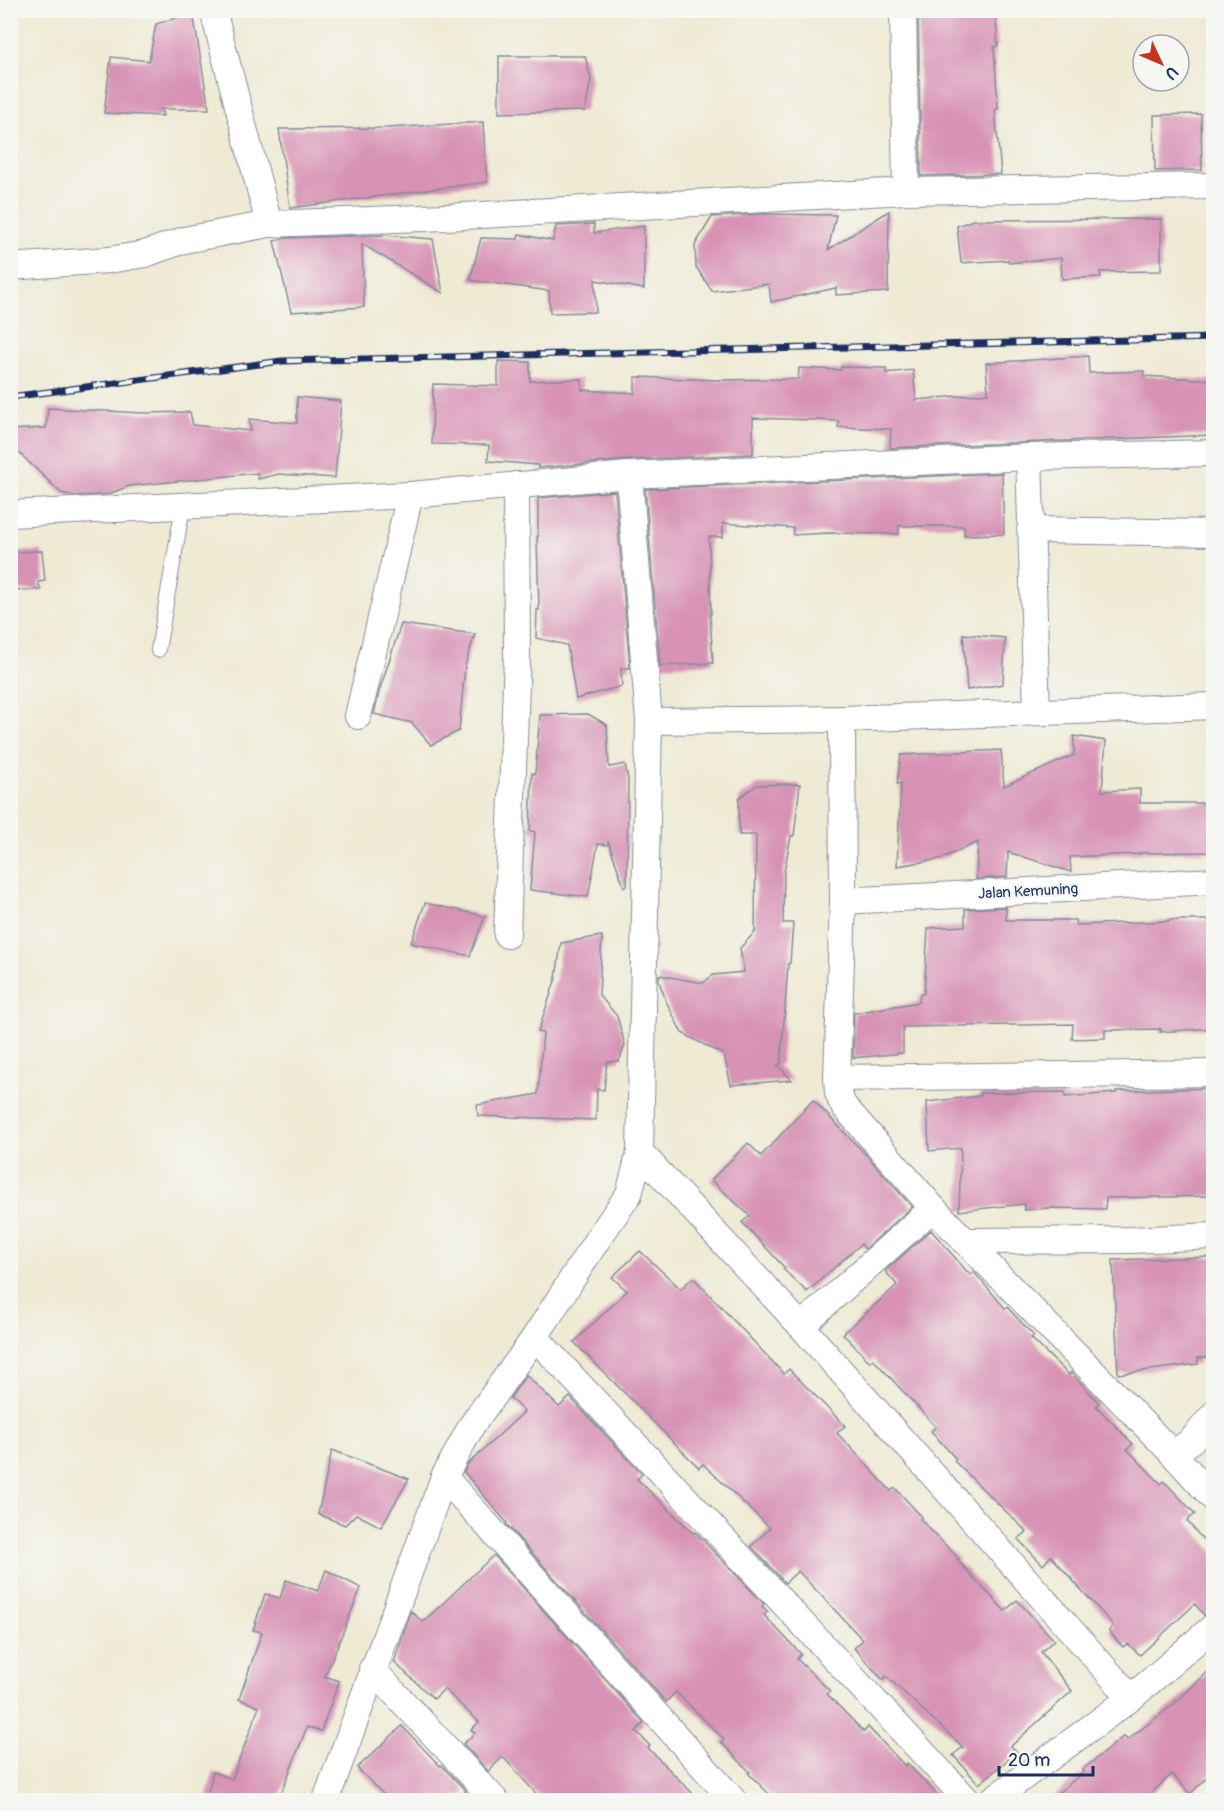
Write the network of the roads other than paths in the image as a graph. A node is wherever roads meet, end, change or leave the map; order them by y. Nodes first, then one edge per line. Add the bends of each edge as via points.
1 (213, 10) edge
2 (903, 10) edge
3 (1214, 186) edge
4 (906, 191) junction
5 (269, 225) junction
6 (10, 267) edge
7 (1214, 453) edge
8 (1029, 457) junction
9 (629, 475) junction
10 (516, 485) junction
11 (410, 495) junction
12 (183, 507) junction
13 (10, 514) edge
14 (1030, 530) junction
15 (1214, 533) edge
16 (158, 650) dead end
17 (1214, 706) edge
18 (1037, 712) junction
19 (358, 716) dead end
20 (842, 718) junction
21 (649, 721) junction
22 (1214, 881) edge
23 (843, 901) junction
24 (507, 935) dead end
25 (1214, 1073) edge
26 (837, 1078) junction
27 (640, 1152) junction
28 (933, 1208) junction
29 (1214, 1236) edge
30 (964, 1241) junction
31 (801, 1326) junction
32 (535, 1337) junction
33 (1214, 1414) edge
34 (1173, 1454) junction
35 (444, 1477) junction
36 (1214, 1499) edge
37 (1214, 1626) edge
38 (372, 1670) junction
39 (1131, 1698) junction
40 (326, 1800) edge
41 (495, 1800) edge
42 (733, 1800) edge
43 (967, 1800) edge
44 (992, 1800) edge

1 - 5 street
2 - 4 street
3 - 4 street
4 - 5 street
5 - 6 street via 184,240 109,260
7 - 8 street
8 - 9 street
8 - 14 street
9 - 10 street
9 - 21 street
10 - 11 street
10 - 24 street via 518,656
11 - 12 street
11 - 19 street
12 - 13 street
12 - 16 lane
14 - 15 street
14 - 18 street
17 - 18 street
18 - 20 street
20 - 21 street
20 - 23 street
21 - 27 street
22 - 23 street, Jalan Kemuning
23 - 26 street
25 - 26 street
26 - 28 street via 843,1105
27 - 31 street
27 - 32 street via 630,1194
28 - 30 street
28 - 31 street
29 - 30 street
30 - 34 street
31 - 39 street
32 - 35 street via 472,1425
32 - 43 street
33 - 34 street via 1192,1440
34 - 36 street
35 - 38 street
35 - 42 street
37 - 39 street
38 - 40 street
38 - 41 street
39 - 44 street

